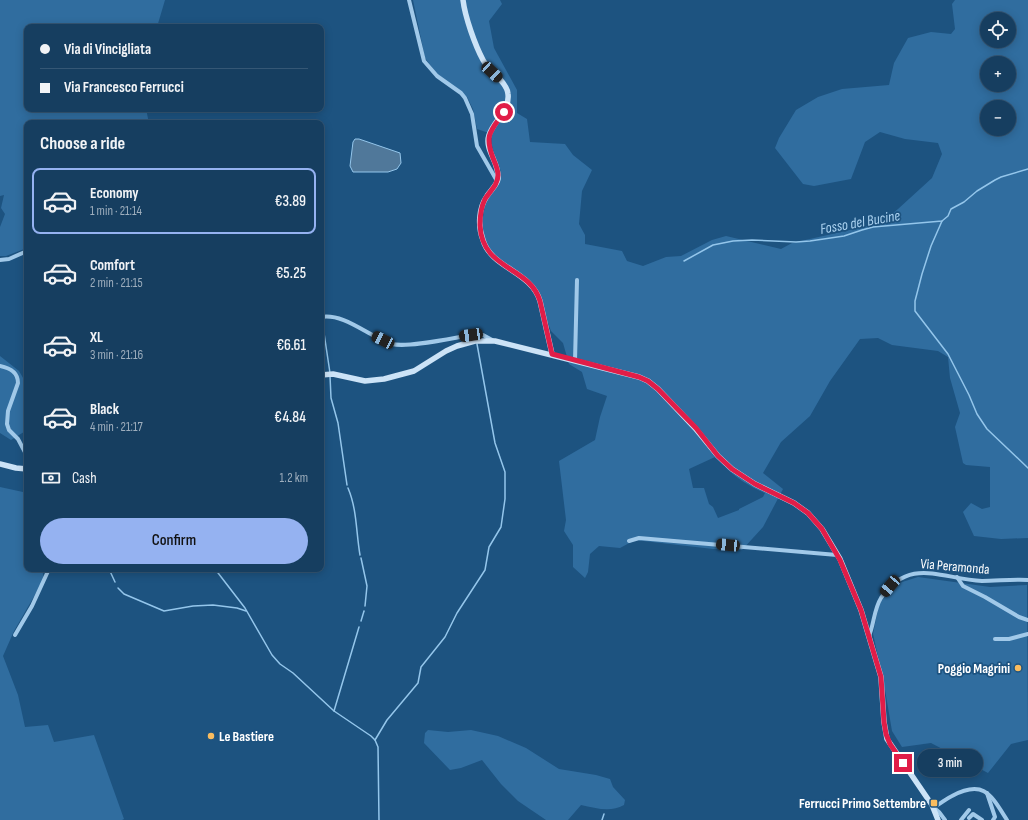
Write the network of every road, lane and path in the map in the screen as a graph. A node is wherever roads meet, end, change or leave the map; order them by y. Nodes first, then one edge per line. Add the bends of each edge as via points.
1 (409, 0) edge
2 (462, 0) edge
3 (498, 181) junction
4 (24, 252) edge
5 (0, 260) edge
6 (577, 280) dead end
7 (324, 317) edge
8 (495, 341) junction
9 (552, 354) junction
10 (575, 361) junction
11 (0, 366) edge
12 (324, 375) edge
13 (24, 450) edge
14 (0, 464) edge
15 (24, 469) edge
16 (629, 541) dead end
17 (837, 555) junction
18 (48, 572) edge
19 (957, 577) junction
20 (1028, 580) edge
21 (1028, 620) edge
22 (1028, 634) edge
23 (15, 635) dead end
24 (869, 636) junction
25 (995, 639) dead end
26 (987, 791) junction
27 (933, 807) junction
28 (969, 810) dead end
29 (969, 818) dead end
30 (938, 820) edge
31 (945, 820) edge
32 (961, 820) edge
33 (982, 820) edge
34 (993, 820) edge
35 (1007, 820) edge

1 - 3 street via 424,61 437,76 465,98 472,114 477,146
2 - 3 main road via 480,54 503,83 508,95 506,107 488,139 498,172
3 - 9 main road via 482,207 482,238 490,254 519,275 536,293
4 - 5 street
6 - 10 street
7 - 8 street via 339,318 383,340 400,345 471,335 483,335
8 - 9 main road
8 - 12 main road via 474,341 457,346 410,372 384,379 359,380
9 - 10 main road
10 - 17 main road via 639,377 653,385 732,469 808,513 822,529
11 - 13 street via 9,368 18,379 8,411 7,424
14 - 15 main road
16 - 17 street via 639,538
17 - 24 main road
18 - 23 street
19 - 20 street, Via Peramonda via 982,581
19 - 21 street via 963,586
19 - 24 street, Via Peramonda via 922,573 907,575 897,580 877,604
22 - 25 street via 1009,639
24 - 27 main road via 881,677 884,722 888,739
26 - 27 street via 980,789 963,792
26 - 34 street via 995,817
26 - 35 street
27 - 30 main road
27 - 31 street
28 - 32 street
29 - 33 street via 973,814

